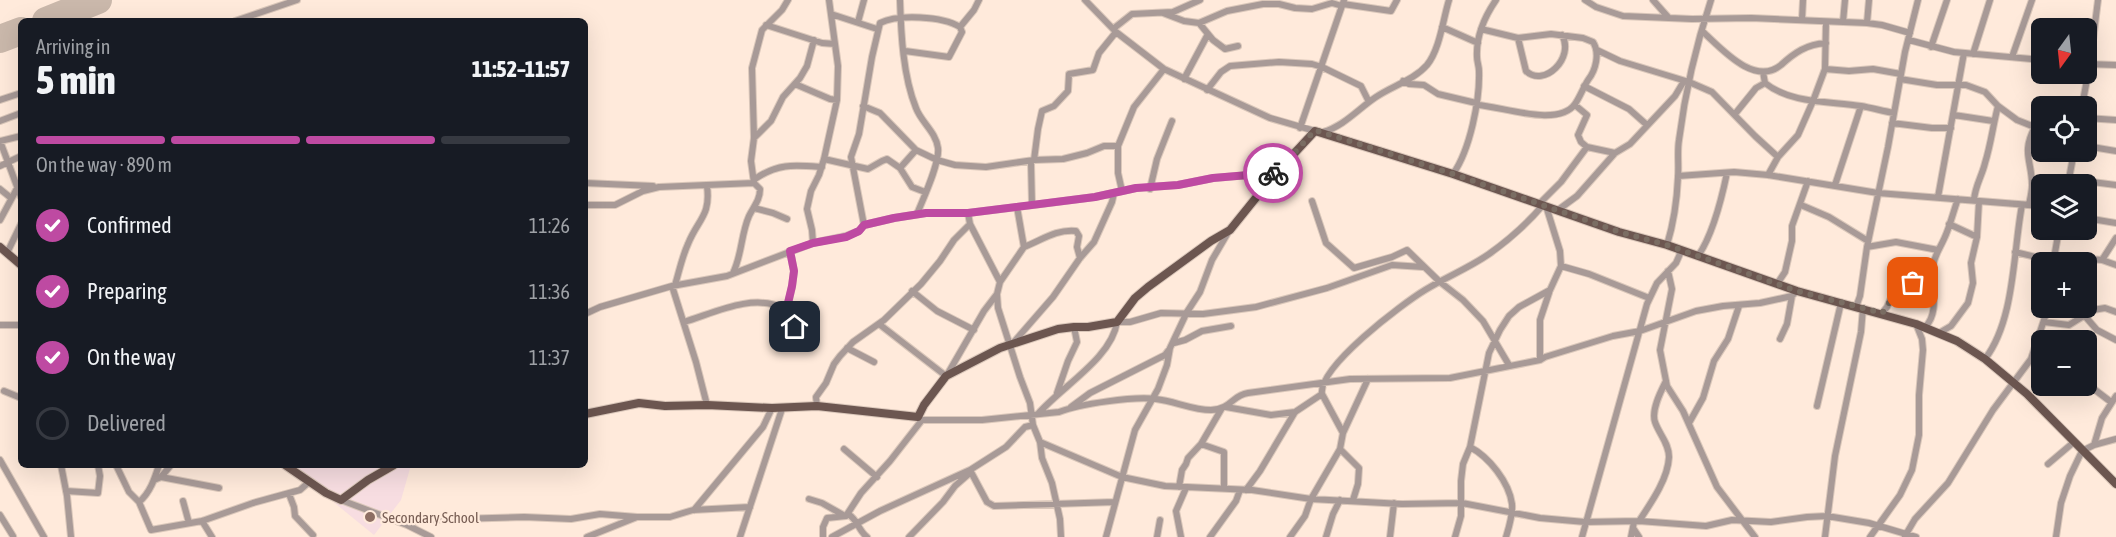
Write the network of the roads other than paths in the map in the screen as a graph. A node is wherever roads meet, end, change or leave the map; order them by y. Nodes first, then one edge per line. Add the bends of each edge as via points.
1 (297, 0) edge
2 (788, 0) edge
3 (829, 0) edge
4 (864, 0) edge
5 (900, 0) edge
6 (979, 0) edge
7 (1085, 0) edge
8 (1200, 0) edge
9 (1397, 0) edge
10 (1449, 0) edge
11 (1496, 0) edge
12 (1585, 0) edge
13 (1653, 0) edge
14 (1711, 0) edge
15 (1803, 0) edge
16 (1845, 0) edge
17 (1869, 0) edge
18 (1918, 0) edge
19 (1947, 0) edge
20 (1990, 0) edge
21 (2032, 0) edge
22 (2098, 0) edge
23 (1343, 3) edge
24 (1163, 13) junction
25 (831, 14) junction
26 (1668, 17) junction
27 (244, 18) edge
28 (2095, 18) edge
29 (901, 19) junction
30 (1705, 19) junction
31 (1802, 20) junction
32 (858, 22) junction
33 (1826, 22) junction
34 (1843, 22) junction
35 (1199, 23) junction
36 (1866, 23) junction
37 (766, 25) junction
38 (960, 27) junction
39 (1442, 27) junction
40 (877, 29) junction
41 (1481, 29) junction
42 (1115, 30) junction
43 (1702, 31) junction
44 (1208, 34) junction
45 (1562, 35) junction
46 (1909, 37) junction
47 (1518, 38) junction
48 (814, 40) junction
49 (1478, 43) junction
50 (1826, 43) junction
51 (835, 44) junction
52 (1238, 46) dead end
53 (1931, 47) junction
54 (1597, 50) junction
55 (905, 51) junction
56 (1964, 53) junction
57 (1973, 54) junction
58 (2012, 57) junction
59 (2031, 59) edge
60 (2097, 64) edge
61 (2116, 65) edge
62 (1322, 67) junction
63 (1164, 69) junction
64 (1825, 69) junction
65 (1763, 72) junction
66 (1901, 76) junction
67 (1184, 79) junction
68 (1403, 81) junction
69 (1686, 81) junction
70 (1765, 83) junction
71 (795, 84) junction
72 (1959, 84) junction
73 (1584, 86) junction
74 (1207, 90) junction
75 (18, 94) edge
76 (0, 100) edge
77 (837, 100) junction
78 (1813, 100) junction
79 (1369, 102) junction
80 (1477, 104) junction
81 (1575, 105) junction
82 (863, 106) junction
83 (1861, 106) junction
84 (1998, 106) junction
85 (1894, 113) junction
86 (18, 114) edge
87 (1735, 114) junction
88 (1954, 115) junction
89 (2097, 119) edge
90 (0, 120) edge
91 (2116, 120) edge
92 (1172, 121) dead end
93 (1993, 121) junction
94 (1892, 123) junction
95 (1647, 125) junction
96 (2031, 126) edge
97 (1300, 128) junction
98 (1951, 128) junction
99 (1319, 131) junction
100 (2031, 136) edge
101 (18, 137) edge
102 (754, 138) junction
103 (0, 141) edge
104 (1118, 146) junction
105 (1587, 147) junction
106 (2097, 148) edge
107 (916, 150) junction
108 (2116, 151) edge
109 (1615, 153) junction
110 (1778, 157) junction
111 (18, 158) edge
112 (824, 159) junction
113 (937, 160) junction
114 (1032, 161) junction
115 (8, 163) junction
116 (0, 165) edge
117 (851, 165) junction
118 (822, 167) junction
119 (900, 168) junction
120 (1276, 173) junction
121 (1726, 173) junction
122 (1453, 174) junction
123 (1768, 175) junction
124 (1678, 176) junction
125 (754, 181) junction
126 (1808, 181) junction
127 (588, 183) edge
128 (2097, 184) edge
129 (1835, 185) junction
130 (2116, 185) edge
131 (707, 186) junction
132 (659, 187) junction
133 (0, 189) edge
134 (18, 189) joint
135 (1150, 189) junction
136 (1122, 191) junction
137 (925, 192) junction
138 (1878, 193) junction
139 (1114, 194) junction
140 (1938, 197) junction
141 (11, 198) junction
142 (1958, 199) junction
143 (1976, 200) junction
144 (1312, 201) dead end
145 (588, 205) edge
146 (1032, 205) junction
147 (1543, 205) junction
148 (1801, 205) junction
149 (2025, 205) junction
150 (2031, 206) edge
151 (1017, 207) junction
152 (754, 208) junction
153 (1558, 210) junction
154 (968, 213) junction
155 (917, 214) junction
156 (1, 217) edge
157 (787, 219) dead end
158 (2097, 219) edge
159 (2116, 221) edge
160 (970, 224) junction
161 (1949, 224) junction
162 (864, 225) junction
163 (18, 228) edge
164 (1230, 231) junction
165 (1977, 237) junction
166 (2116, 238) edge
167 (813, 243) junction
168 (1868, 244) junction
169 (1667, 245) junction
170 (1024, 247) junction
171 (2, 249) edge
172 (1678, 249) junction
173 (1938, 250) junction
174 (790, 251) junction
175 (2015, 252) junction
176 (1698, 256) junction
177 (2031, 256) edge
178 (1080, 258) junction
179 (2097, 260) edge
180 (2102, 260) junction
181 (18, 262) edge
182 (2116, 265) edge
183 (1561, 266) junction
184 (1423, 267) junction
185 (1668, 271) junction
186 (733, 273) junction
187 (1000, 282) junction
188 (1440, 282) junction
189 (1778, 284) junction
190 (1932, 284) junction
191 (674, 286) junction
192 (1550, 290) junction
193 (912, 291) junction
194 (1795, 293) junction
195 (997, 294) junction
196 (1649, 298) junction
197 (788, 303) junction
198 (1841, 303) junction
199 (1743, 304) junction
200 (1860, 308) junction
201 (2097, 309) edge
202 (1187, 312) junction
203 (2116, 312) edge
204 (588, 313) edge
205 (1882, 313) junction
206 (2045, 318) edge
207 (2080, 318) edge
208 (2087, 318) edge
209 (684, 322) junction
210 (1117, 322) junction
211 (2044, 322) junction
212 (879, 324) junction
213 (1664, 324) junction
214 (1916, 324) junction
215 (0, 325) edge
216 (18, 325) edge
217 (1231, 326) dead end
218 (795, 327) dead end
219 (1074, 327) junction
220 (1925, 327) junction
221 (974, 330) junction
222 (2042, 330) edge
223 (1640, 332) junction
224 (1939, 333) junction
225 (1495, 339) junction
226 (1780, 339) dead end
227 (2116, 340) edge
228 (1172, 345) junction
229 (1009, 346) junction
230 (847, 348) junction
231 (1985, 358) junction
232 (1540, 360) junction
233 (874, 362) dead end
234 (2031, 362) edge
235 (1509, 365) junction
236 (1485, 370) junction
237 (947, 376) junction
238 (1368, 379) junction
239 (1666, 381) junction
240 (2014, 383) junction
241 (1322, 384) junction
242 (2097, 390) edge
243 (4, 391) dead end
244 (1057, 393) junction
245 (1322, 394) junction
246 (18, 397) edge
247 (1153, 398) junction
248 (2113, 399) edge
249 (707, 405) junction
250 (818, 406) junction
251 (1816, 406) dead end
252 (772, 408) junction
253 (1070, 408) junction
254 (1224, 408) junction
255 (782, 409) junction
256 (1295, 412) junction
257 (588, 413) edge
258 (1035, 414) junction
259 (920, 419) junction
260 (1689, 423) junction
261 (1033, 425) junction
262 (1343, 433) junction
263 (2116, 439) edge
264 (1040, 442) junction
265 (2074, 442) junction
266 (1201, 444) junction
267 (2094, 445) junction
268 (1470, 447) junction
269 (844, 449) dead end
270 (1340, 449) junction
271 (2082, 451) junction
272 (0, 460) edge
273 (2048, 464) dead end
274 (62, 468) edge
275 (99, 468) edge
276 (117, 468) edge
277 (158, 468) edge
278 (168, 468) edge
279 (289, 468) edge
280 (389, 468) edge
281 (971, 471) junction
282 (161, 477) junction
283 (877, 477) junction
284 (1122, 477) junction
285 (154, 480) junction
286 (309, 482) junction
287 (2116, 484) edge
288 (1179, 487) junction
289 (219, 488) dead end
290 (1186, 488) junction
291 (1224, 488) junction
292 (1243, 490) junction
293 (66, 491) junction
294 (289, 494) junction
295 (809, 499) dead end
296 (1311, 499) junction
297 (342, 500) junction
298 (1340, 500) junction
299 (1353, 500) junction
300 (183, 501) dead end
301 (139, 502) junction
302 (1115, 502) junction
303 (1057, 503) junction
304 (1394, 503) junction
305 (1462, 503) junction
306 (750, 507) junction
307 (693, 510) junction
308 (1512, 513) junction
309 (0, 515) edge
310 (847, 515) junction
311 (1827, 516) junction
312 (637, 518) junction
313 (1160, 520) dead end
314 (1741, 520) junction
315 (202, 521) junction
316 (1585, 522) junction
317 (189, 523) junction
318 (1635, 524) junction
319 (408, 525) junction
320 (858, 525) junction
321 (1878, 526) junction
322 (313, 535) dead end
323 (13, 536) edge
324 (1905, 536) edge
325 (44, 537) edge
326 (71, 537) edge
327 (212, 537) edge
328 (431, 537) edge
329 (587, 537) edge
330 (741, 537) edge
331 (823, 537) edge
332 (832, 537) edge
333 (867, 537) edge
334 (909, 537) edge
335 (1061, 537) edge
336 (1106, 537) edge
337 (1157, 537) edge
338 (1181, 537) edge
339 (1209, 537) edge
340 (1290, 537) edge
341 (1326, 537) edge
342 (1390, 537) edge
343 (1455, 537) edge
344 (1506, 537) edge
345 (1582, 537) edge
346 (1631, 537) edge
347 (1639, 537) edge
348 (1755, 537) edge
349 (1825, 537) edge
350 (1870, 537) edge
351 (1916, 537) edge
352 (2056, 537) edge

1 - 27 street
2 - 37 street
3 - 25 street
4 - 32 street
5 - 29 street
6 - 38 street
7 - 42 street
8 - 24 street via 1181,10
9 - 23 street via 1391,11
10 - 39 street
11 - 41 street
12 - 26 street via 1623,16
13 - 26 street
14 - 30 street
15 - 31 street
16 - 34 street
17 - 36 street
18 - 46 street
19 - 53 street
20 - 57 street
21 - 58 street
22 - 28 street
23 - 35 street via 1312,9 1263,4 1227,11
23 - 62 street
24 - 35 street
24 - 42 street via 1132,14
25 - 32 street
25 - 51 street
26 - 30 street
29 - 38 street via 932,19
29 - 40 street via 882,22
29 - 55 street
30 - 31 street
30 - 43 street
31 - 33 street
32 - 40 street
33 - 34 street
33 - 50 street
34 - 36 street
35 - 44 street
36 - 46 street via 1882,24
37 - 48 street
37 - 102 street via 752,68
38 - 55 street via 962,32 949,57
39 - 49 street
39 - 68 street via 1426,66
40 - 82 street
41 - 47 street
41 - 49 street
42 - 63 street
42 - 114 street via 1093,70 1069,74 1068,91 1054,106 1042,111
43 - 65 street via 1746,67
43 - 69 street
44 - 52 street via 1225,50
44 - 67 street
45 - 47 street
45 - 47 street via 1564,58 1550,73 1537,75 1526,71
45 - 54 street via 1589,39
46 - 53 street
46 - 66 street
48 - 51 street
48 - 71 street via 807,66
49 - 80 street
50 - 64 street
50 - 65 street via 1798,51 1778,67
51 - 77 street
53 - 56 street
54 - 69 street
54 - 73 street via 1595,68
55 - 113 street via 903,61 912,99 937,142
56 - 57 street
56 - 72 street
57 - 58 street
58 - 59 street
60 - 61 street
62 - 74 street via 1279,62 1230,66
62 - 79 street via 1361,86
62 - 97 street
63 - 67 street
63 - 104 street via 1134,107
64 - 66 street via 1873,69
64 - 78 street
65 - 70 street
66 - 72 street via 1937,85
66 - 85 street
67 - 74 street
68 - 79 street
68 - 80 street
69 - 87 street via 1712,92
69 - 95 street
69 - 124 street
70 - 78 street via 1781,92
70 - 87 street
71 - 77 street
71 - 102 street via 771,121
72 - 84 street via 1985,92
72 - 88 street
73 - 81 street
73 - 95 street via 1629,109
74 - 97 street
75 - 76 street
77 - 112 street
78 - 83 street
78 - 110 street via 1798,135
79 - 99 street via 1335,129
80 - 81 street via 1539,116
80 - 122 street via 1467,147
81 - 105 street via 1587,115 1578,135
82 - 107 street via 880,113
82 - 117 street
83 - 85 street
83 - 129 street
84 - 93 street
84 - 96 street
85 - 94 street
86 - 90 street
87 - 110 street
88 - 93 street
88 - 98 street
89 - 91 street
92 - 135 street
93 - 143 street via 1987,155 1975,188
94 - 98 street
94 - 138 street
95 - 109 street via 1630,144
97 - 99 street
98 - 140 street
99 - 120 main road
99 - 122 main road
100 - 149 street via 2027,155 2032,185
101 - 103 street
102 - 125 street
103 - 115 street
104 - 114 street via 1104,146 1071,158
104 - 136 street
105 - 109 street
105 - 147 street
106 - 108 street
107 - 113 street
107 - 119 street
109 - 153 street via 1577,196
110 - 123 street
111 - 115 street
112 - 117 street
112 - 118 street
113 - 114 street via 986,167
113 - 137 street
114 - 146 street
115 - 116 street
115 - 134 street
117 - 119 street via 868,169 888,159
117 - 162 street
118 - 125 street via 775,168
118 - 167 street via 807,208
119 - 137 street via 912,187
120 - 135 street
120 - 164 main road
121 - 123 street
121 - 124 street
121 - 176 street via 1720,202
122 - 147 main road
123 - 126 street
124 - 169 street via 1674,223
125 - 131 street
125 - 152 street via 760,193
126 - 129 street
126 - 148 street
127 - 132 street
128 - 130 street
129 - 138 street
131 - 132 street
131 - 191 street via 709,201 688,243
132 - 145 street via 615,205
133 - 141 street
134 - 141 street
135 - 136 street
136 - 139 street
137 - 155 street
138 - 140 street
138 - 168 street
139 - 146 street
139 - 178 street via 1094,242
140 - 142 street
141 - 156 street
142 - 143 street
142 - 161 street
143 - 149 street
143 - 165 street
144 - 184 street via 1326,243 1354,268 1407,250
146 - 151 street
147 - 153 main road
147 - 183 street via 1560,251
147 - 188 street via 1514,236
148 - 168 street
148 - 189 street via 1792,226 1785,272
149 - 150 street
149 - 175 street
151 - 154 street
151 - 170 street
152 - 157 street
152 - 186 street
153 - 169 main road
154 - 155 street
154 - 160 street
155 - 162 street
158 - 159 street
160 - 187 street
160 - 193 street
161 - 165 street
161 - 173 street
162 - 167 street via 846,237
163 - 171 street
164 - 202 street
164 - 210 main road via 1148,287
165 - 224 street via 1968,303 1951,326
166 - 180 street
167 - 174 street
168 - 173 street via 1896,242
168 - 200 street
169 - 172 main road
170 - 178 street via 1054,232 1076,231
170 - 187 street
171 - 181 main road
172 - 176 main road
172 - 185 street via 1678,259
173 - 190 street
174 - 186 street
174 - 197 street via 794,271
175 - 177 street
175 - 231 street via 2007,307 1998,337
176 - 189 main road
178 - 229 street via 1053,297
179 - 180 street
180 - 182 street
183 - 192 street
183 - 196 street
184 - 188 street
184 - 202 street via 1392,264 1256,308
185 - 196 street
185 - 213 street via 1672,289
186 - 191 street
187 - 195 street
188 - 225 street via 1463,300
188 - 241 street via 1363,338 1338,361
189 - 194 main road
190 - 205 street via 1897,284
190 - 220 street via 1931,321
191 - 204 street
191 - 209 street
192 - 225 street via 1514,311
192 - 232 street via 1540,320
193 - 212 street
193 - 221 street via 937,311
194 - 198 main road
194 - 199 street
194 - 226 street
195 - 221 street
195 - 229 street
196 - 223 street
197 - 209 street via 783,308 771,302 748,303
197 - 218 street
198 - 200 main road
198 - 251 street
199 - 213 street via 1696,311
199 - 260 street
200 - 205 main road
200 - 311 street via 1861,332 1843,412
201 - 203 street
202 - 210 street
202 - 228 street
205 - 214 main road
206 - 211 street
207 - 211 street via 2069,325
208 - 227 street via 2097,330
209 - 249 street
210 - 219 main road
210 - 244 street via 1116,332 1099,357
211 - 222 street
212 - 230 street
212 - 237 street
213 - 223 street
213 - 239 street via 1660,354
214 - 220 main road
214 - 321 street via 1923,350 1917,451 1909,479
215 - 216 street
217 - 228 street via 1202,331
219 - 229 main road
219 - 244 street via 1077,342
220 - 224 main road
221 - 237 street
223 - 232 street via 1613,336
223 - 316 street
224 - 231 main road
225 - 235 street
225 - 236 street
228 - 247 street
228 - 253 street via 1165,355 1089,393
229 - 237 main road
229 - 258 street
230 - 233 street
230 - 250 street via 816,397
231 - 240 main road
232 - 235 street
234 - 240 street
235 - 236 street
236 - 238 street via 1450,378
236 - 268 street
237 - 259 main road via 924,405
238 - 241 street
238 - 262 street
239 - 260 street
239 - 318 street via 1655,419 1667,448 1668,462 1654,497
240 - 265 main road
240 - 324 street via 1948,483
241 - 245 street
241 - 254 street via 1243,393
242 - 248 street
243 - 246 street
244 - 258 street
245 - 256 street
245 - 262 street
247 - 253 street
247 - 254 street via 1197,408
247 - 284 street via 1135,430
248 - 267 street via 2098,427
249 - 252 main road
249 - 257 main road via 639,403
250 - 255 main road
250 - 259 main road
252 - 255 main road
252 - 307 street via 763,427
253 - 258 street
254 - 256 street via 1271,415
254 - 266 street
255 - 306 street
256 - 292 street via 1260,471
258 - 259 street via 982,420
258 - 261 street
259 - 283 street
260 - 314 street via 1712,479
261 - 264 street
261 - 281 street via 1025,427 1006,447
262 - 270 street
263 - 267 street
264 - 284 street
264 - 303 street
265 - 271 main road
265 - 273 street
266 - 288 street via 1188,458
266 - 291 street via 1224,452
267 - 271 street
268 - 305 street via 1461,481
268 - 308 street via 1494,467 1510,495
269 - 283 street
270 - 296 street
270 - 299 street via 1359,468
271 - 287 main road
271 - 352 street via 2061,504
272 - 325 street
274 - 293 street
275 - 293 street via 98,493
276 - 301 street via 129,492
277 - 285 street
278 - 282 street
279 - 286 main road
280 - 297 main road
281 - 303 street via 991,505
281 - 320 street via 861,520
281 - 334 street
282 - 285 street
282 - 289 street
283 - 310 street
284 - 288 street
284 - 302 street
285 - 301 street
286 - 294 street
286 - 297 main road
288 - 290 street
290 - 291 street
290 - 338 street via 1176,511
291 - 292 street
292 - 296 street
292 - 339 street
293 - 326 street
294 - 315 street
294 - 322 street via 295,516
295 - 310 street
296 - 298 street
296 - 340 street
297 - 319 street
298 - 299 street
298 - 341 street
299 - 304 street
300 - 317 street
301 - 317 street via 151,530
302 - 303 street
302 - 336 street
303 - 335 street
304 - 305 street
304 - 342 street
305 - 308 street
305 - 343 street
306 - 307 street
306 - 330 street
307 - 312 street via 675,516
308 - 316 street
308 - 344 street
309 - 323 street
310 - 320 street
310 - 331 street via 827,518
311 - 314 street via 1771,522
311 - 321 street
311 - 349 street
312 - 319 street via 600,514 571,519 421,520
312 - 329 street
313 - 337 street
314 - 318 street via 1695,526
314 - 348 street
315 - 317 street
315 - 327 street
316 - 318 street
316 - 345 street
318 - 346 street
318 - 347 street
319 - 328 street
320 - 332 street
320 - 333 street
321 - 324 street
321 - 350 street
324 - 351 street

